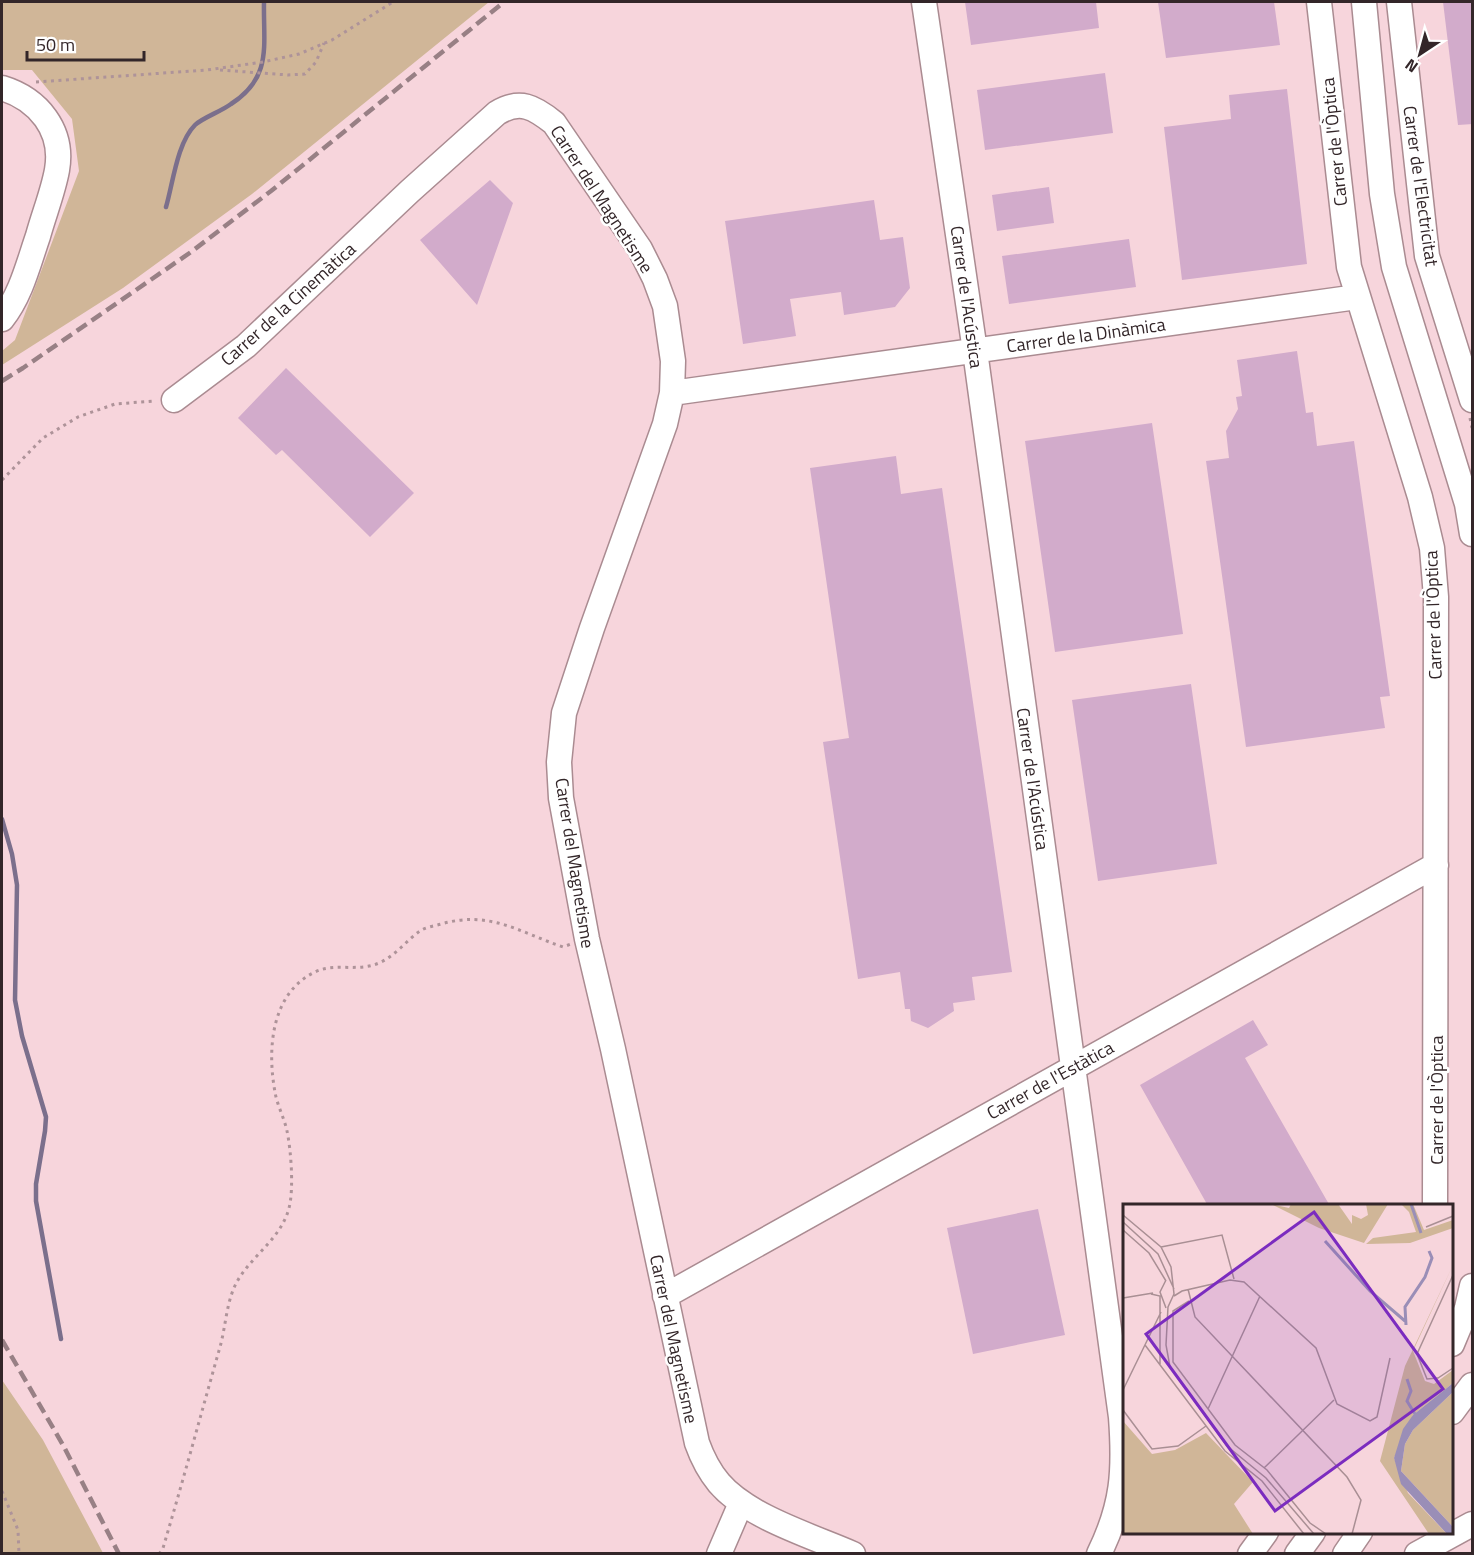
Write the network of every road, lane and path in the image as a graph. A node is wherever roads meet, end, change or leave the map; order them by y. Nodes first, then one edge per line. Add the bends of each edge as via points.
1 (393, 2) edge
2 (924, 2) edge
3 (1319, 2) edge
4 (1364, 2) edge
5 (1400, 2) edge
6 (324, 42) junction
7 (214, 69) junction
8 (6, 89) edge
9 (524, 105) joint
10 (1357, 297) junction
11 (2, 319) edge
12 (975, 351) junction
13 (672, 393) junction
14 (174, 400) joint
15 (1473, 400) edge
16 (2, 480) edge
17 (1473, 534) edge
18 (1436, 866) junction
19 (586, 939) junction
20 (1073, 1067) junction
21 (1435, 1204) edge
22 (1473, 1286) edge
23 (665, 1296) junction
24 (1453, 1342) edge
25 (1473, 1385) edge
26 (1453, 1411) edge
27 (1123, 1441) edge
28 (1123, 1460) edge
29 (2, 1491) edge
30 (741, 1503) junction
31 (1473, 1524) edge
32 (1265, 1534) edge
33 (1312, 1534) edge
34 (1359, 1534) edge
35 (19, 1554) edge
36 (159, 1554) edge
37 (719, 1554) edge
38 (853, 1554) edge
39 (1099, 1554) edge
40 (1250, 1554) edge
41 (1297, 1554) edge
42 (1345, 1554) edge
43 (1417, 1554) edge

1 - 6 path
2 - 12 street, Carrer de l'Acústica
3 - 10 street, Carrer de l'Òptica via 1345,243
4 - 17 street via 1382,194 1394,267
5 - 15 street, Carrer de l'Electricitat via 1427,256
6 - 7 path via 299,54
6 - 7 path via 316,62 305,74 248,74
7 - 8 path via 26,82
8 - 11 street via 29,99 52,128 58,147 57,168 22,284
9 - 13 street, Carrer del Magnetisme via 554,123 640,249 664,306 673,360
9 - 14 street, Carrer de la Cinemàtica via 496,113 246,346
10 - 12 street, Carrer de la Dinàmica
10 - 18 street, Carrer de l'Òptica via 1420,497 1432,548 1436,597
12 - 13 street, Carrer de la Dinàmica
12 - 20 street, Carrer de l'Acústica
13 - 19 street, Carrer del Magnetisme via 665,424 564,713 559,762 561,798
14 - 16 path via 115,404 78,417 43,438
18 - 20 street, Carrer de l'Estàtica
18 - 21 street, Carrer de l'Òptica
19 - 23 street, Carrer del Magnetisme
19 - 36 path via 563,946 509,924 457,919 422,929 383,962 365,968 317,970 298,982 284,999 271,1051 275,1092 287,1131 291,1168 289,1208 278,1233 243,1271 232,1294
20 - 23 street, Carrer de l'Estàtica
20 - 27 street, Carrer de l'Acústica
22 - 24 street
23 - 30 street, Carrer del Magnetisme via 697,1443 719,1483
25 - 26 street
28 - 39 street, Carrer de l'Acústica via 1115,1518
29 - 35 path via 18,1530
30 - 37 street
30 - 38 street, Carrer del Magnetisme
31 - 43 street
32 - 40 street
33 - 41 street
34 - 42 street

